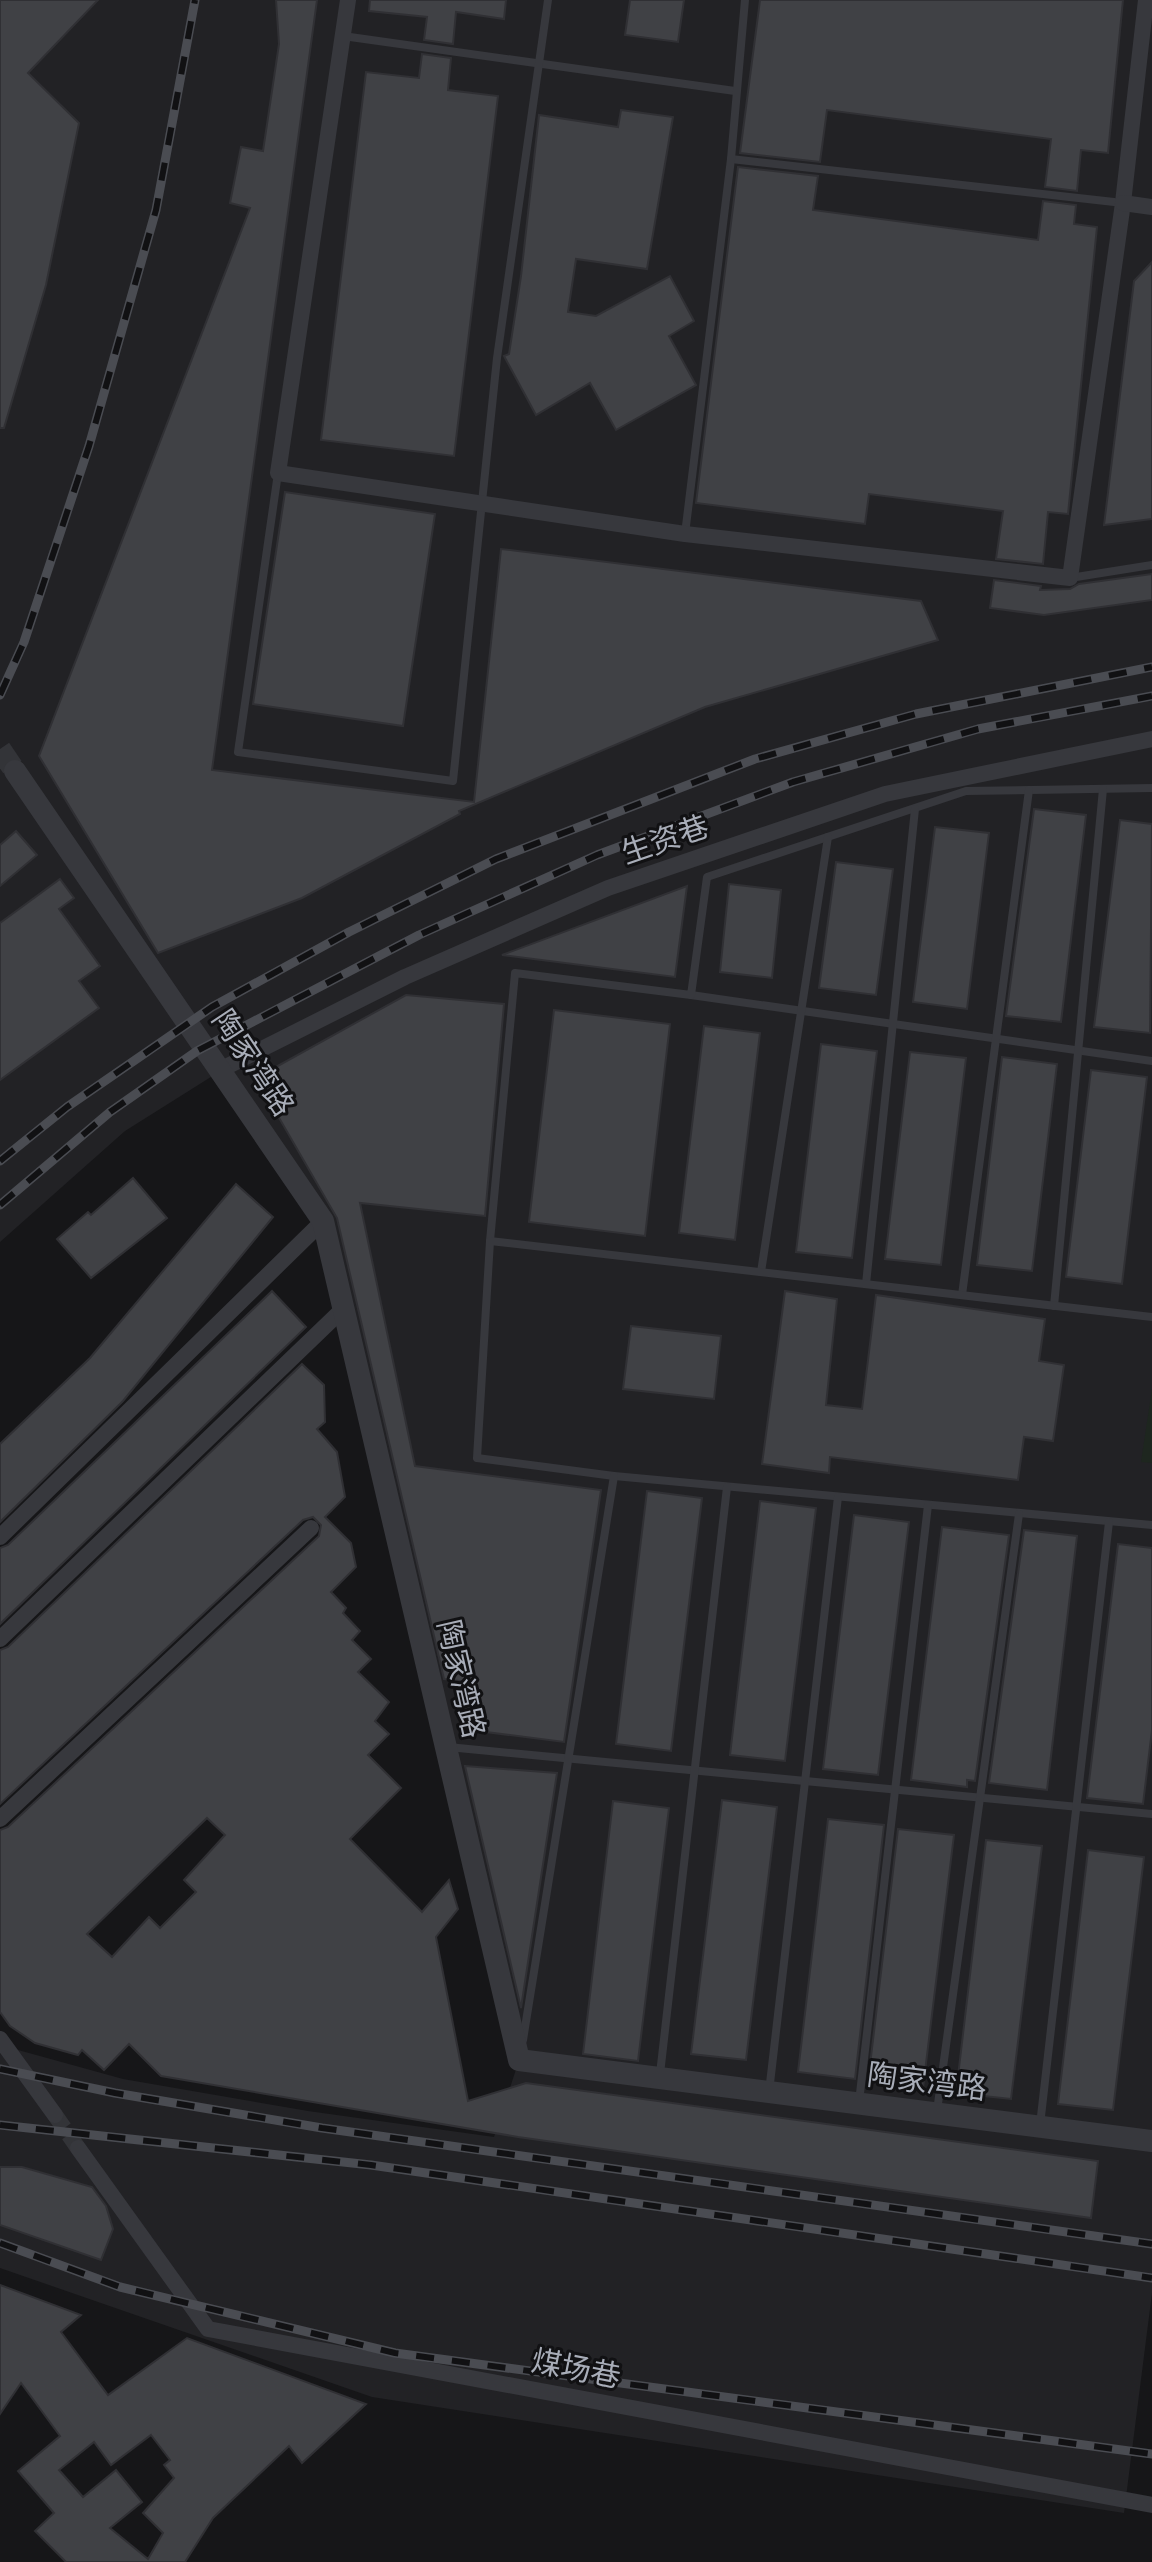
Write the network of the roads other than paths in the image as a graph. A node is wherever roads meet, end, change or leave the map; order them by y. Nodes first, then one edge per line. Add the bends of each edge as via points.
1 (348, 0) edge
2 (548, 0) edge
3 (745, 0) edge
4 (1146, 0) edge
5 (343, 36) junction
6 (539, 63) junction
7 (735, 91) junction
8 (731, 159) junction
9 (1123, 203) junction
10 (1152, 207) edge
11 (278, 473) junction
12 (481, 506) junction
13 (685, 534) junction
14 (1152, 565) edge
15 (1070, 578) junction
16 (1152, 739) edge
17 (15, 771) tunnel mouth
18 (1152, 788) edge
19 (1103, 789) junction
20 (1029, 790) junction
21 (915, 809) junction
22 (828, 837) junction
23 (691, 995) junction
24 (801, 1011) junction
25 (892, 1024) junction
26 (996, 1039) junction
27 (1078, 1050) junction
28 (1152, 1061) edge
29 (222, 1069) junction
30 (323, 1221) junction
31 (490, 1241) junction
32 (761, 1272) junction
33 (866, 1284) junction
34 (962, 1295) junction
35 (1054, 1306) junction
36 (343, 1309) junction
37 (1152, 1317) edge
38 (614, 1476) junction
39 (727, 1487) junction
40 (838, 1497) junction
41 (928, 1505) junction
42 (1019, 1514) junction
43 (1109, 1522) junction
44 (1152, 1525) edge
45 (311, 1528) dead end
46 (0, 1537) edge
47 (0, 1639) edge
48 (446, 1747) junction
49 (568, 1759) junction
50 (695, 1771) junction
51 (807, 1783) junction
52 (895, 1791) junction
53 (977, 1799) junction
54 (1076, 1807) junction
55 (1152, 1814) edge
56 (0, 1819) edge
57 (0, 2039) edge
58 (519, 2060) junction
59 (659, 2078) junction
60 (769, 2093) junction
61 (859, 2103) junction
62 (937, 2112) junction
63 (55, 2115) tunnel mouth
64 (1040, 2127) junction
65 (1152, 2141) edge
66 (78, 2148) tunnel mouth
67 (1152, 2505) edge

1 - 5 street
2 - 6 lane
3 - 7 lane
4 - 9 street
5 - 6 lane
5 - 11 street
6 - 7 lane
6 - 12 lane
7 - 8 lane
8 - 9 lane
8 - 13 lane
9 - 10 street
9 - 15 street
11 - 12 street
11 - 12 lane via 238,752 453,781
12 - 13 street
13 - 15 street
14 - 15 lane
16 - 29 street, 生资巷 via 885,794 608,888 405,977
17 - 29 street, 陶家湾路
18 - 19 lane
19 - 20 lane
19 - 27 lane
20 - 21 lane via 966,791
20 - 26 lane
21 - 22 lane
21 - 25 lane
22 - 23 lane via 707,877
22 - 24 lane
23 - 24 lane
23 - 31 lane via 515,973
24 - 25 lane
24 - 32 lane
25 - 26 lane
25 - 33 lane
26 - 27 lane
26 - 34 lane
27 - 28 lane
27 - 35 lane
29 - 30 street, 陶家湾路
30 - 36 street, 陶家湾路
30 - 46 street
31 - 32 lane
31 - 38 lane via 477,1458
32 - 33 lane
33 - 34 lane
34 - 35 lane
35 - 37 lane
36 - 47 street
36 - 48 street, 陶家湾路
38 - 39 lane
38 - 49 lane
39 - 40 lane
39 - 50 lane
40 - 41 lane
40 - 51 lane
41 - 42 lane
41 - 52 lane
42 - 43 lane
42 - 53 lane
43 - 44 lane
43 - 54 lane
45 - 56 street
48 - 49 lane
48 - 58 street, 陶家湾路
49 - 50 lane
49 - 58 lane
50 - 51 lane
50 - 59 lane
51 - 52 lane
51 - 60 lane
52 - 53 lane
52 - 61 lane
53 - 54 lane
53 - 62 lane
54 - 55 lane
54 - 64 lane
57 - 63 street
58 - 59 street, 陶家湾路
59 - 60 street, 陶家湾路
60 - 61 street, 陶家湾路
61 - 62 street, 陶家湾路
62 - 64 street, 陶家湾路
64 - 65 street, 陶家湾路
66 - 67 street, 煤场巷 via 208,2329

